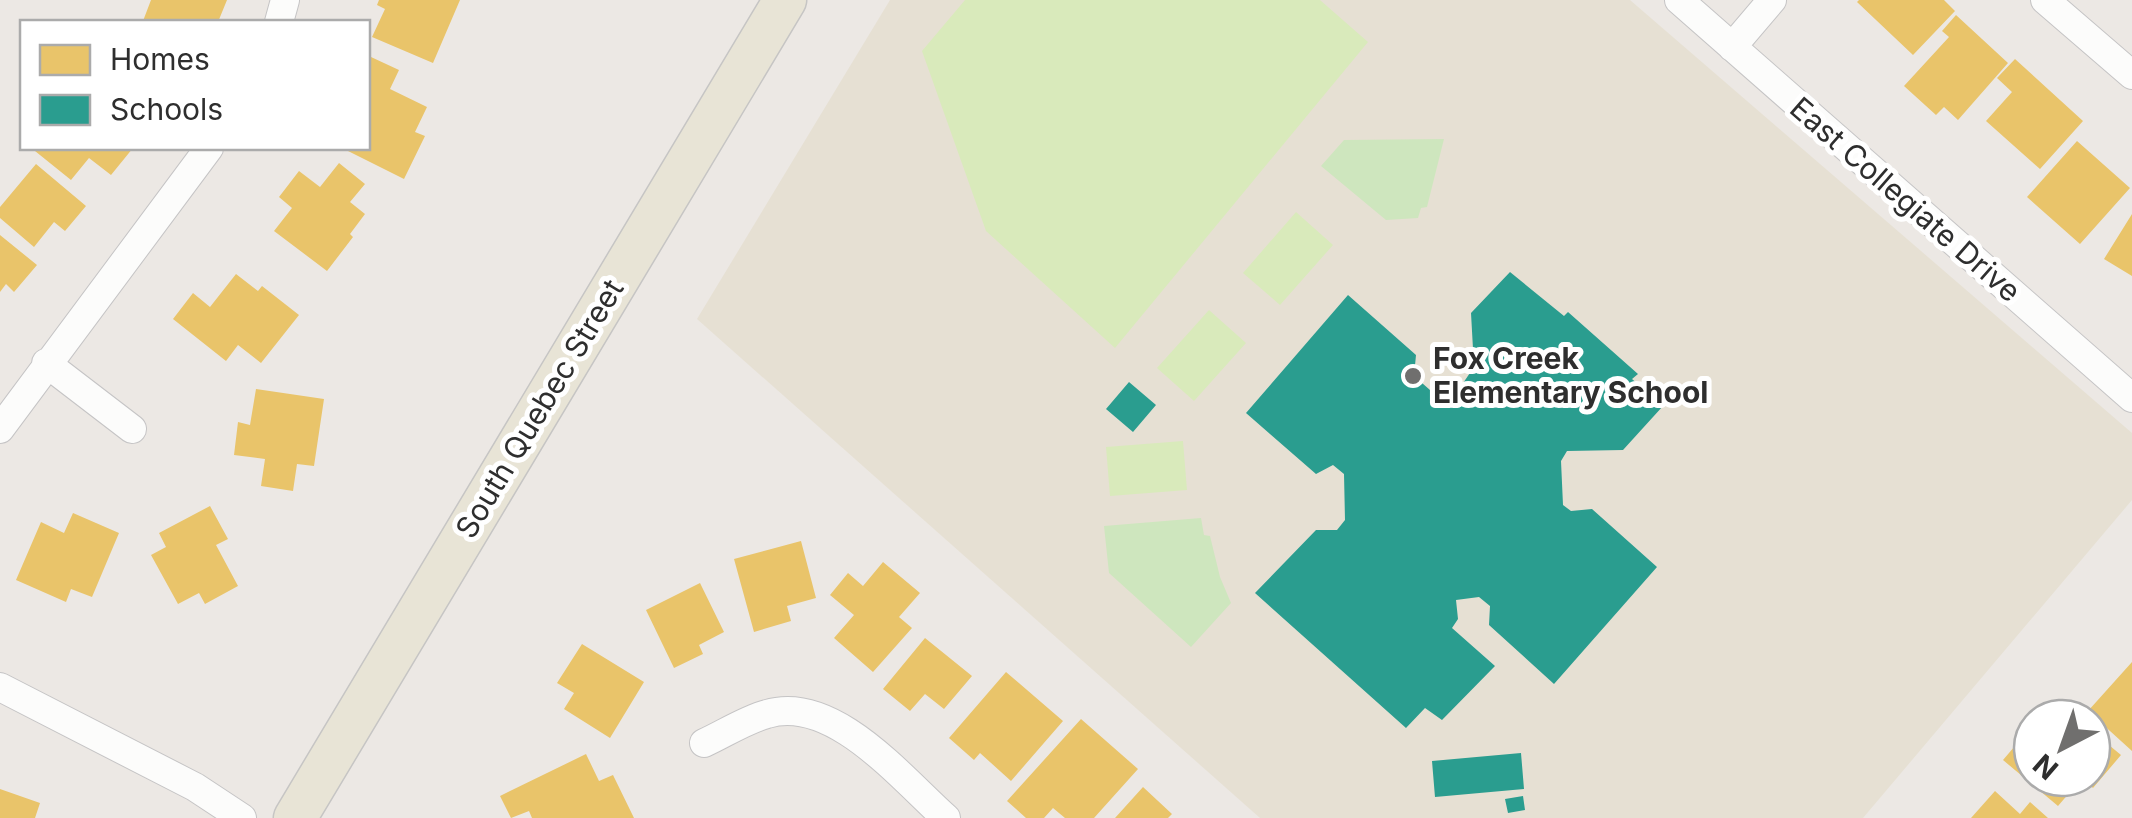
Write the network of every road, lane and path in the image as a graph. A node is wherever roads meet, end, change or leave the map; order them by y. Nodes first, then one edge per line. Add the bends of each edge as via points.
1 (785, 0) edge
2 (1680, 0) edge
3 (1772, 0) edge
4 (2045, 0) edge
5 (1732, 47) junction
6 (2132, 76) edge
7 (207, 150) edge
8 (46, 364) junction
9 (2132, 398) edge
10 (0, 429) edge
11 (132, 429) dead end
12 (0, 686) edge
13 (704, 743) dead end
14 (242, 818) edge
15 (295, 818) edge
16 (946, 818) edge

1 - 15 main road, South Quebec Street
2 - 5 street, East Collegiate Drive
3 - 5 street
4 - 6 street
5 - 9 street, East Collegiate Drive
7 - 8 street
8 - 10 street
8 - 11 street
12 - 14 street
13 - 16 street via 768,713 810,712 846,730

